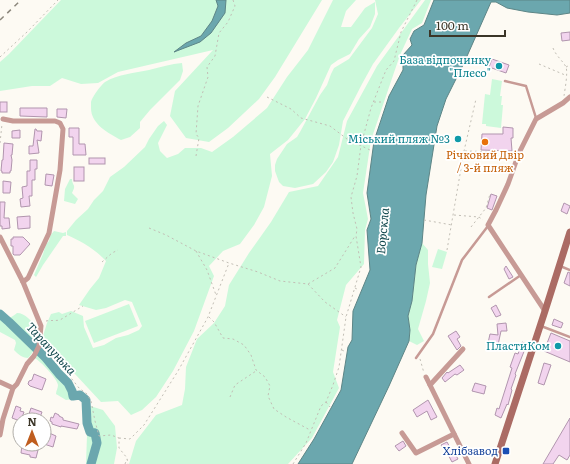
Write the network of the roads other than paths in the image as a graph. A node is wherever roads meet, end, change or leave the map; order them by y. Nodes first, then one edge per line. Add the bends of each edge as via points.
1 (505, 81) dead end
2 (570, 97) edge
3 (3, 119) road end
4 (536, 119) junction
5 (488, 225) junction
6 (0, 237) edge
7 (569, 237) edge
8 (559, 266) junction
9 (570, 270) edge
10 (521, 275) junction
11 (23, 282) junction
12 (489, 297) dead end
13 (545, 311) junction
14 (541, 326) junction
15 (570, 337) edge
16 (463, 349) dead end
17 (416, 358) dead end
18 (426, 377) road end
19 (0, 382) edge
20 (430, 385) junction
21 (13, 388) junction
22 (402, 433) dead end
23 (454, 434) junction
24 (0, 435) edge
25 (468, 464) edge
26 (495, 464) edge

1 - 4 lane via 526,86
2 - 4 street
3 - 11 street via 55,121 63,128 60,170 48,233 28,278
4 - 5 street
5 - 10 street
5 - 17 lane via 462,260 433,334
6 - 11 street
7 - 8 main road
8 - 9 lane
8 - 13 main road
10 - 12 lane
10 - 13 street
11 - 21 street via 41,326 39,346
13 - 14 main road
14 - 15 lane
14 - 26 main road
16 - 20 street
18 - 20 street
19 - 21 street
20 - 23 street
21 - 24 street
22 - 23 street via 416,453
23 - 25 street

